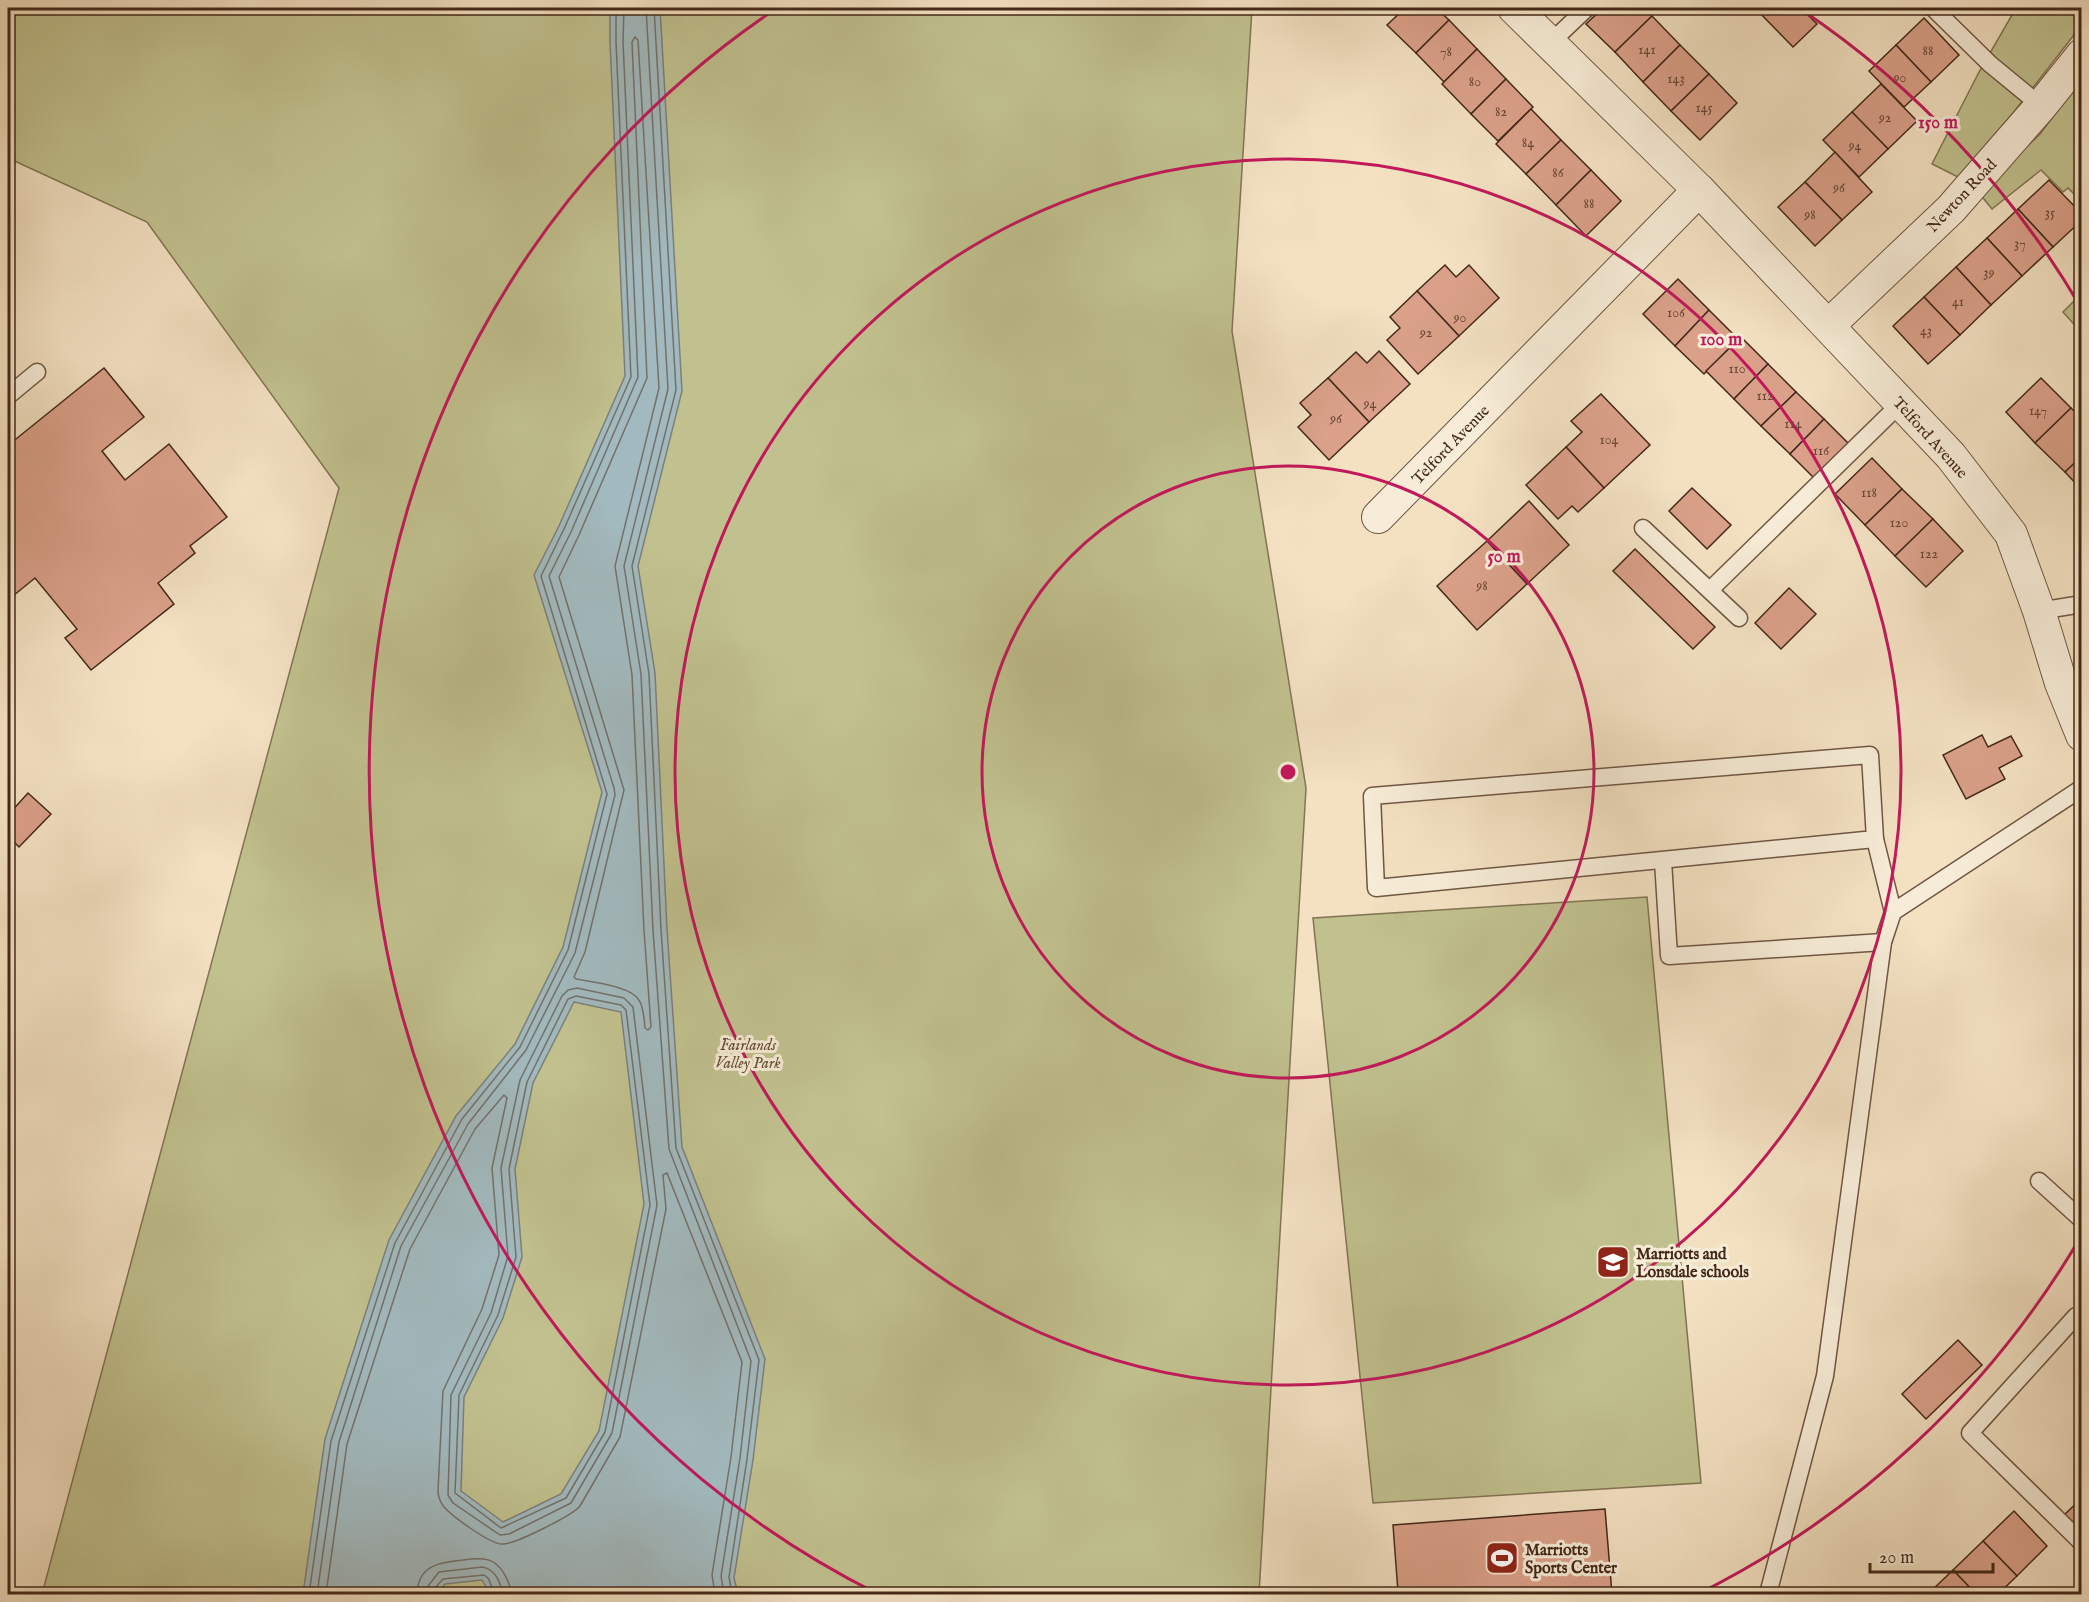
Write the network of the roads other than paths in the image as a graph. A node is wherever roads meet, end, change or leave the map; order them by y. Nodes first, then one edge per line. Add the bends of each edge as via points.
1 (1514, 8) edge
2 (1587, 8) edge
3 (1933, 8) edge
4 (1549, 44) junction
5 (2082, 55) edge
6 (2041, 105) junction
7 (1699, 190) junction
8 (1829, 325) junction
9 (37, 372) dead end
10 (8, 396) edge
11 (1901, 404) junction
12 (1378, 517) dead end
13 (1643, 528) dead end
14 (1710, 590) junction
15 (2082, 604) edge
16 (2039, 611) junction
17 (1739, 618) dead end
18 (2082, 735) edge
19 (2082, 788) edge
20 (1875, 839) junction
21 (1663, 861) junction
22 (1893, 912) junction
23 (1883, 942) junction
24 (2039, 1181) dead end
25 (2082, 1220) edge
26 (2076, 1316) dead end
27 (2082, 1543) edge
28 (1768, 1594) edge

1 - 4 street, Telford Avenue
2 - 4 lane
3 - 6 lane via 1990,64
4 - 7 street, Telford Avenue
5 - 6 street, Newton Road
6 - 8 street, Newton Road via 1951,209
7 - 8 street, Telford Avenue
7 - 12 street, Telford Avenue
8 - 11 street, Telford Avenue
9 - 10 lane
11 - 14 lane
11 - 16 street, Telford Avenue via 1951,456 2011,534
13 - 14 lane
14 - 17 lane
15 - 16 lane
16 - 18 street, Telford Avenue
19 - 22 lane
20 - 21 lane
20 - 21 lane via 1870,755 1372,796 1376,888
20 - 22 lane
21 - 23 lane via 1669,956
22 - 23 lane
23 - 28 lane via 1825,1376
24 - 25 lane
26 - 27 lane via 1970,1433

